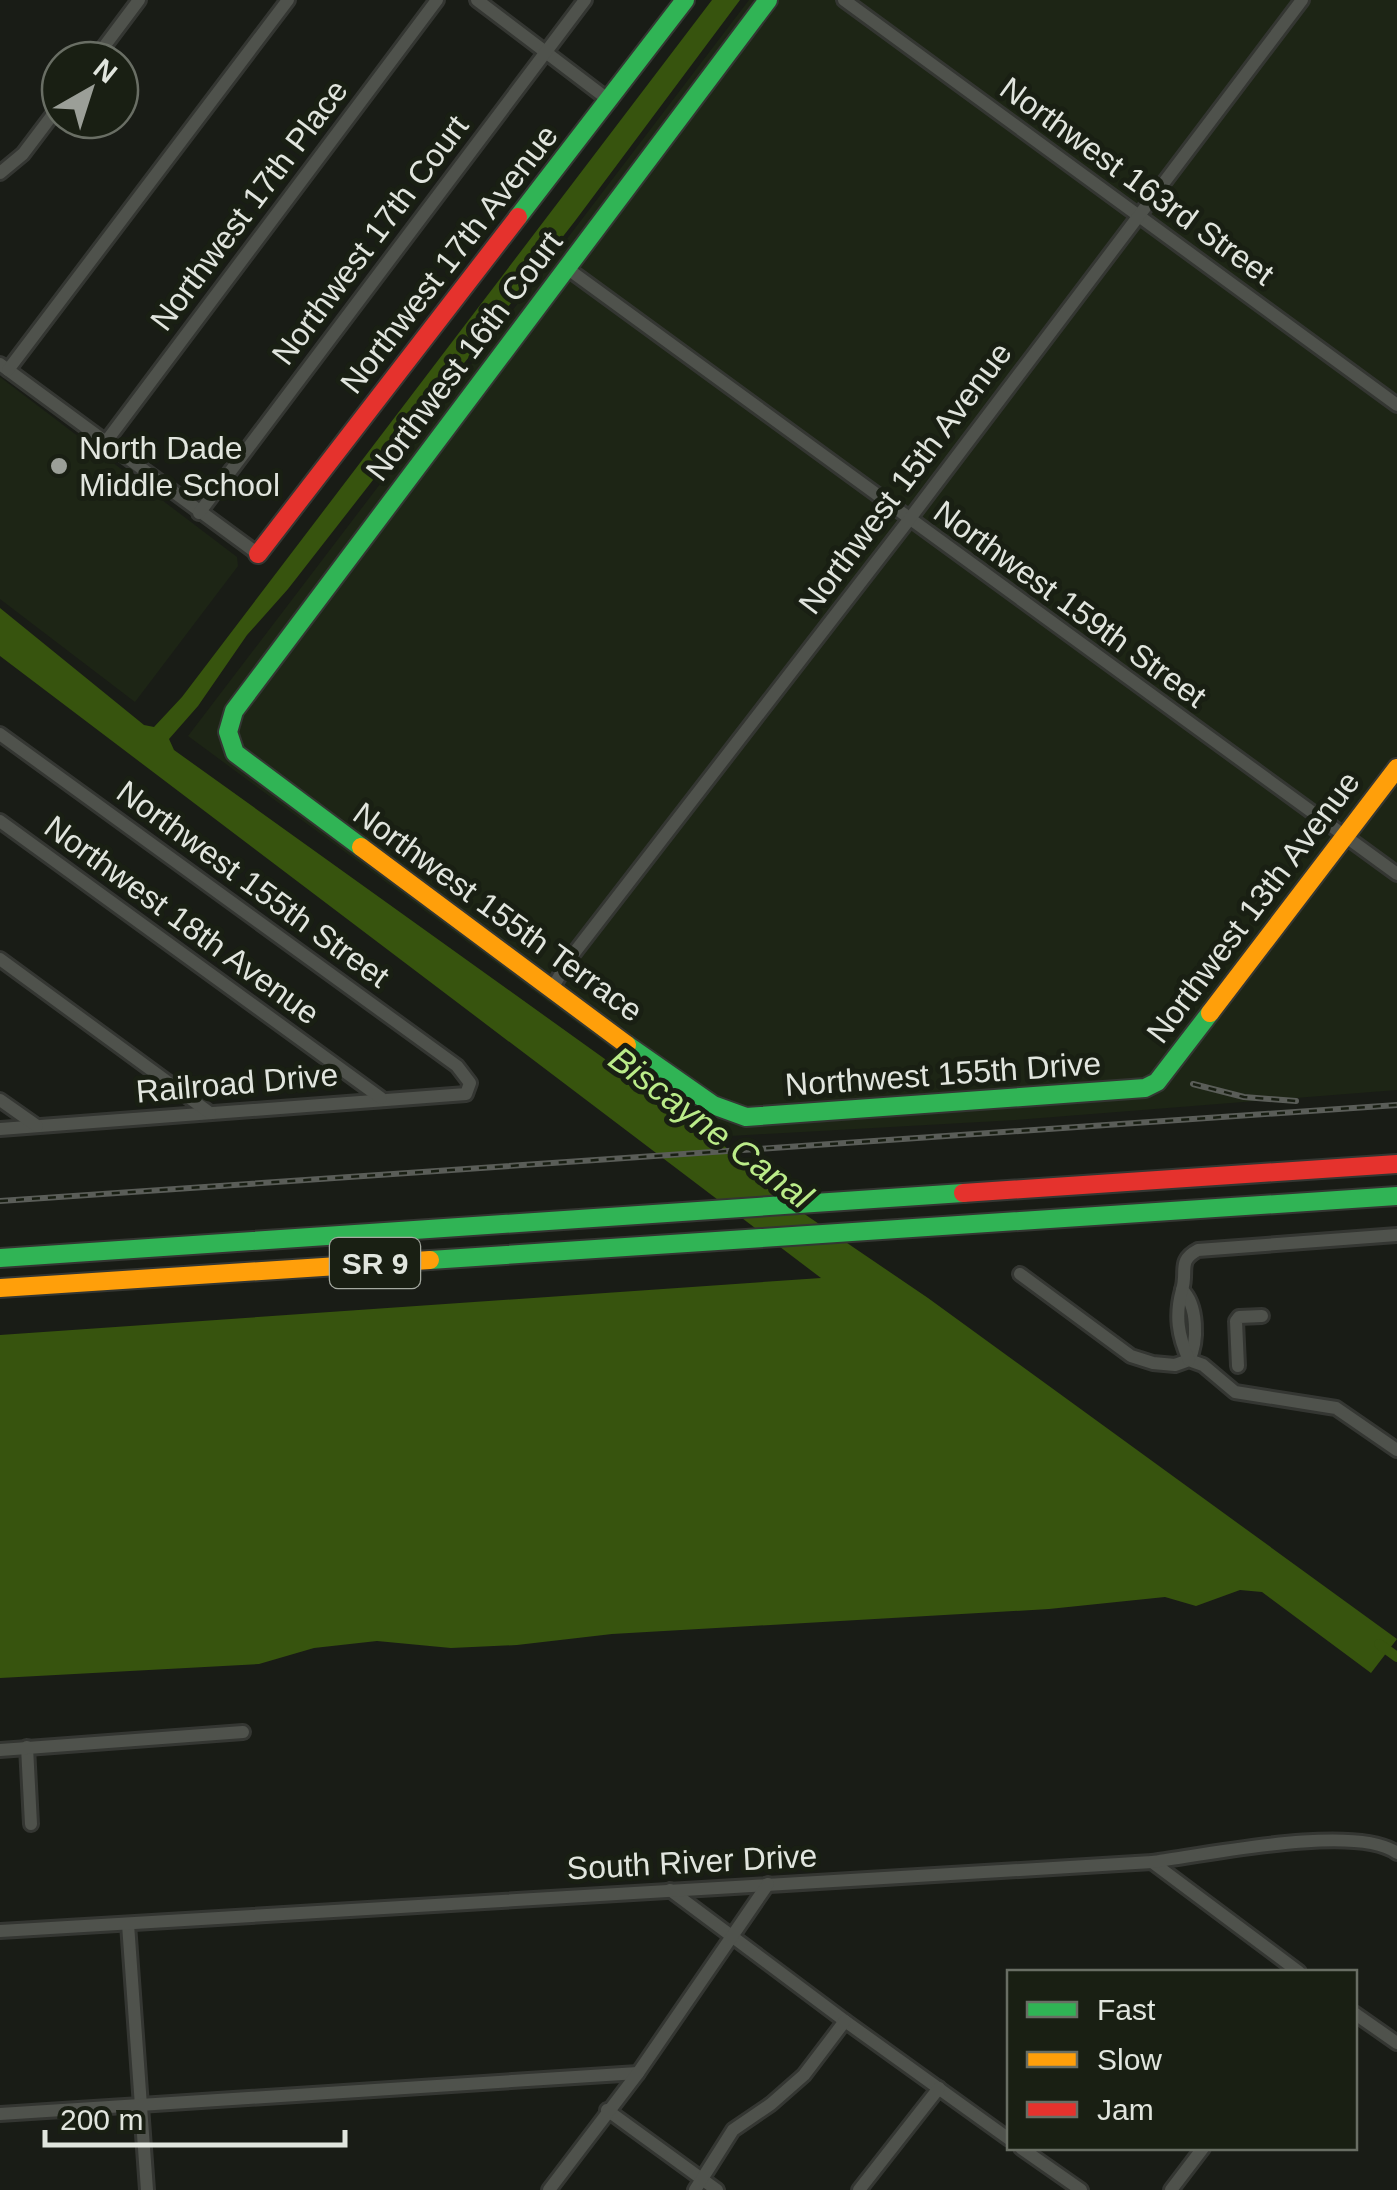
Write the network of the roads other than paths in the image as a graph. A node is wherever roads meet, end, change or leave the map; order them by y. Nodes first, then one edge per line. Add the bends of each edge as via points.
1 (139, 0) edge
2 (288, 0) edge
3 (437, 0) edge
4 (477, 0) edge
5 (584, 0) edge
6 (685, 0) edge
7 (768, 0) edge
8 (844, 0) edge
9 (1302, 0) edge
10 (109, 40) edge
11 (545, 52) junction
12 (610, 101) junction
13 (40, 131) edge
14 (0, 174) edge
15 (1138, 217) junction
16 (568, 269) junction
17 (4, 367) edge
18 (1397, 404) edge
19 (105, 443) junction
20 (200, 513) junction
21 (908, 521) junction
22 (258, 554) joint
23 (0, 734) edge
24 (235, 754) joint
25 (1397, 768) edge
26 (0, 821) edge
27 (1345, 837) junction
28 (1397, 874) edge
29 (0, 959) edge
30 (551, 990) junction
31 (470, 1082) joint
32 (1158, 1082) joint
33 (381, 1098) junction
34 (0, 1100) edge
35 (210, 1113) junction
36 (730, 1114) joint
37 (37, 1126) junction
38 (0, 1129) edge
39 (1397, 1164) edge
40 (1397, 1196) edge
41 (1397, 1234) edge
42 (0, 1258) edge
43 (1020, 1274) dead end
44 (0, 1288) edge
45 (1262, 1316) dead end
46 (1188, 1360) junction
47 (1238, 1366) dead end
48 (1397, 1450) edge
49 (243, 1732) dead end
50 (27, 1748) junction
51 (0, 1750) edge
52 (31, 1824) dead end
53 (1391, 1849) edge
54 (1152, 1862) junction
55 (768, 1884) junction
56 (670, 1890) junction
57 (128, 1924) junction
58 (0, 1931) edge
59 (732, 1938) junction
60 (1296, 1970) edge
61 (1357, 2015) edge
62 (845, 2021) junction
63 (1397, 2043) edge
64 (638, 2073) junction
65 (939, 2088) junction
66 (140, 2106) junction
67 (607, 2110) junction
68 (0, 2114) edge
69 (1007, 2137) edge
70 (1025, 2150) edge
71 (1201, 2150) edge
72 (699, 2185) edge
73 (147, 2190) edge
74 (549, 2190) edge
75 (717, 2190) edge
76 (859, 2190) edge
77 (1081, 2190) edge
78 (1171, 2190) edge

1 - 10 street
2 - 17 street
3 - 19 street, Northwest 17th Place
4 - 11 street
5 - 11 street, Northwest 17th Court
6 - 12 street, Northwest 17th Avenue
7 - 16 street, Northwest 16th Court
8 - 15 street, Northwest 163rd Street
9 - 15 street, Northwest 15th Avenue
11 - 12 street
11 - 20 street, Northwest 17th Court
12 - 22 street, Northwest 17th Avenue
13 - 14 street
15 - 18 street, Northwest 163rd Street
15 - 21 street, Northwest 15th Avenue
16 - 21 street, Northwest 159th Street
16 - 24 street, Northwest 16th Court via 234,711 228,732
17 - 19 street
19 - 20 street
20 - 22 street
21 - 27 street, Northwest 159th Street
21 - 30 street, Northwest 15th Avenue
23 - 31 street, Northwest 155th Street via 457,1066
24 - 30 street, Northwest 155th Terrace
25 - 27 street, Northwest 13th Avenue
26 - 33 street, Northwest 18th Avenue
27 - 28 street, Northwest 159th Street
27 - 32 street, Northwest 13th Avenue
29 - 35 street
30 - 36 street, Northwest 155th Terrace
31 - 33 street, Railroad Drive via 466,1094 450,1097
32 - 36 street, Northwest 155th Drive via 1126,1092
33 - 35 street, Railroad Drive
34 - 37 street
35 - 37 street, Railroad Drive
37 - 38 street, Railroad Drive
39 - 42 street, SR 9
40 - 44 street, SR 9
41 - 46 street via 1188,1255 1182,1264 1182,1290 1193,1314
43 - 46 street via 1131,1356 1176,1365
45 - 47 street via 1236,1321
46 - 48 street via 1235,1392 1336,1408
49 - 50 street
50 - 51 street
50 - 52 street
53 - 54 street, South River Drive via 1332,1840
54 - 55 street, South River Drive
54 - 60 street
55 - 56 street, South River Drive
55 - 59 street
56 - 57 street, South River Drive
56 - 59 street
57 - 58 street, South River Drive
57 - 66 street
59 - 62 street
59 - 64 street
61 - 63 street
62 - 65 street
62 - 72 street via 804,2075 733,2130
64 - 66 street
64 - 67 street
65 - 69 street
65 - 76 street
66 - 68 street
66 - 73 street
67 - 72 street
67 - 74 street
70 - 77 street
71 - 78 street
72 - 75 street

